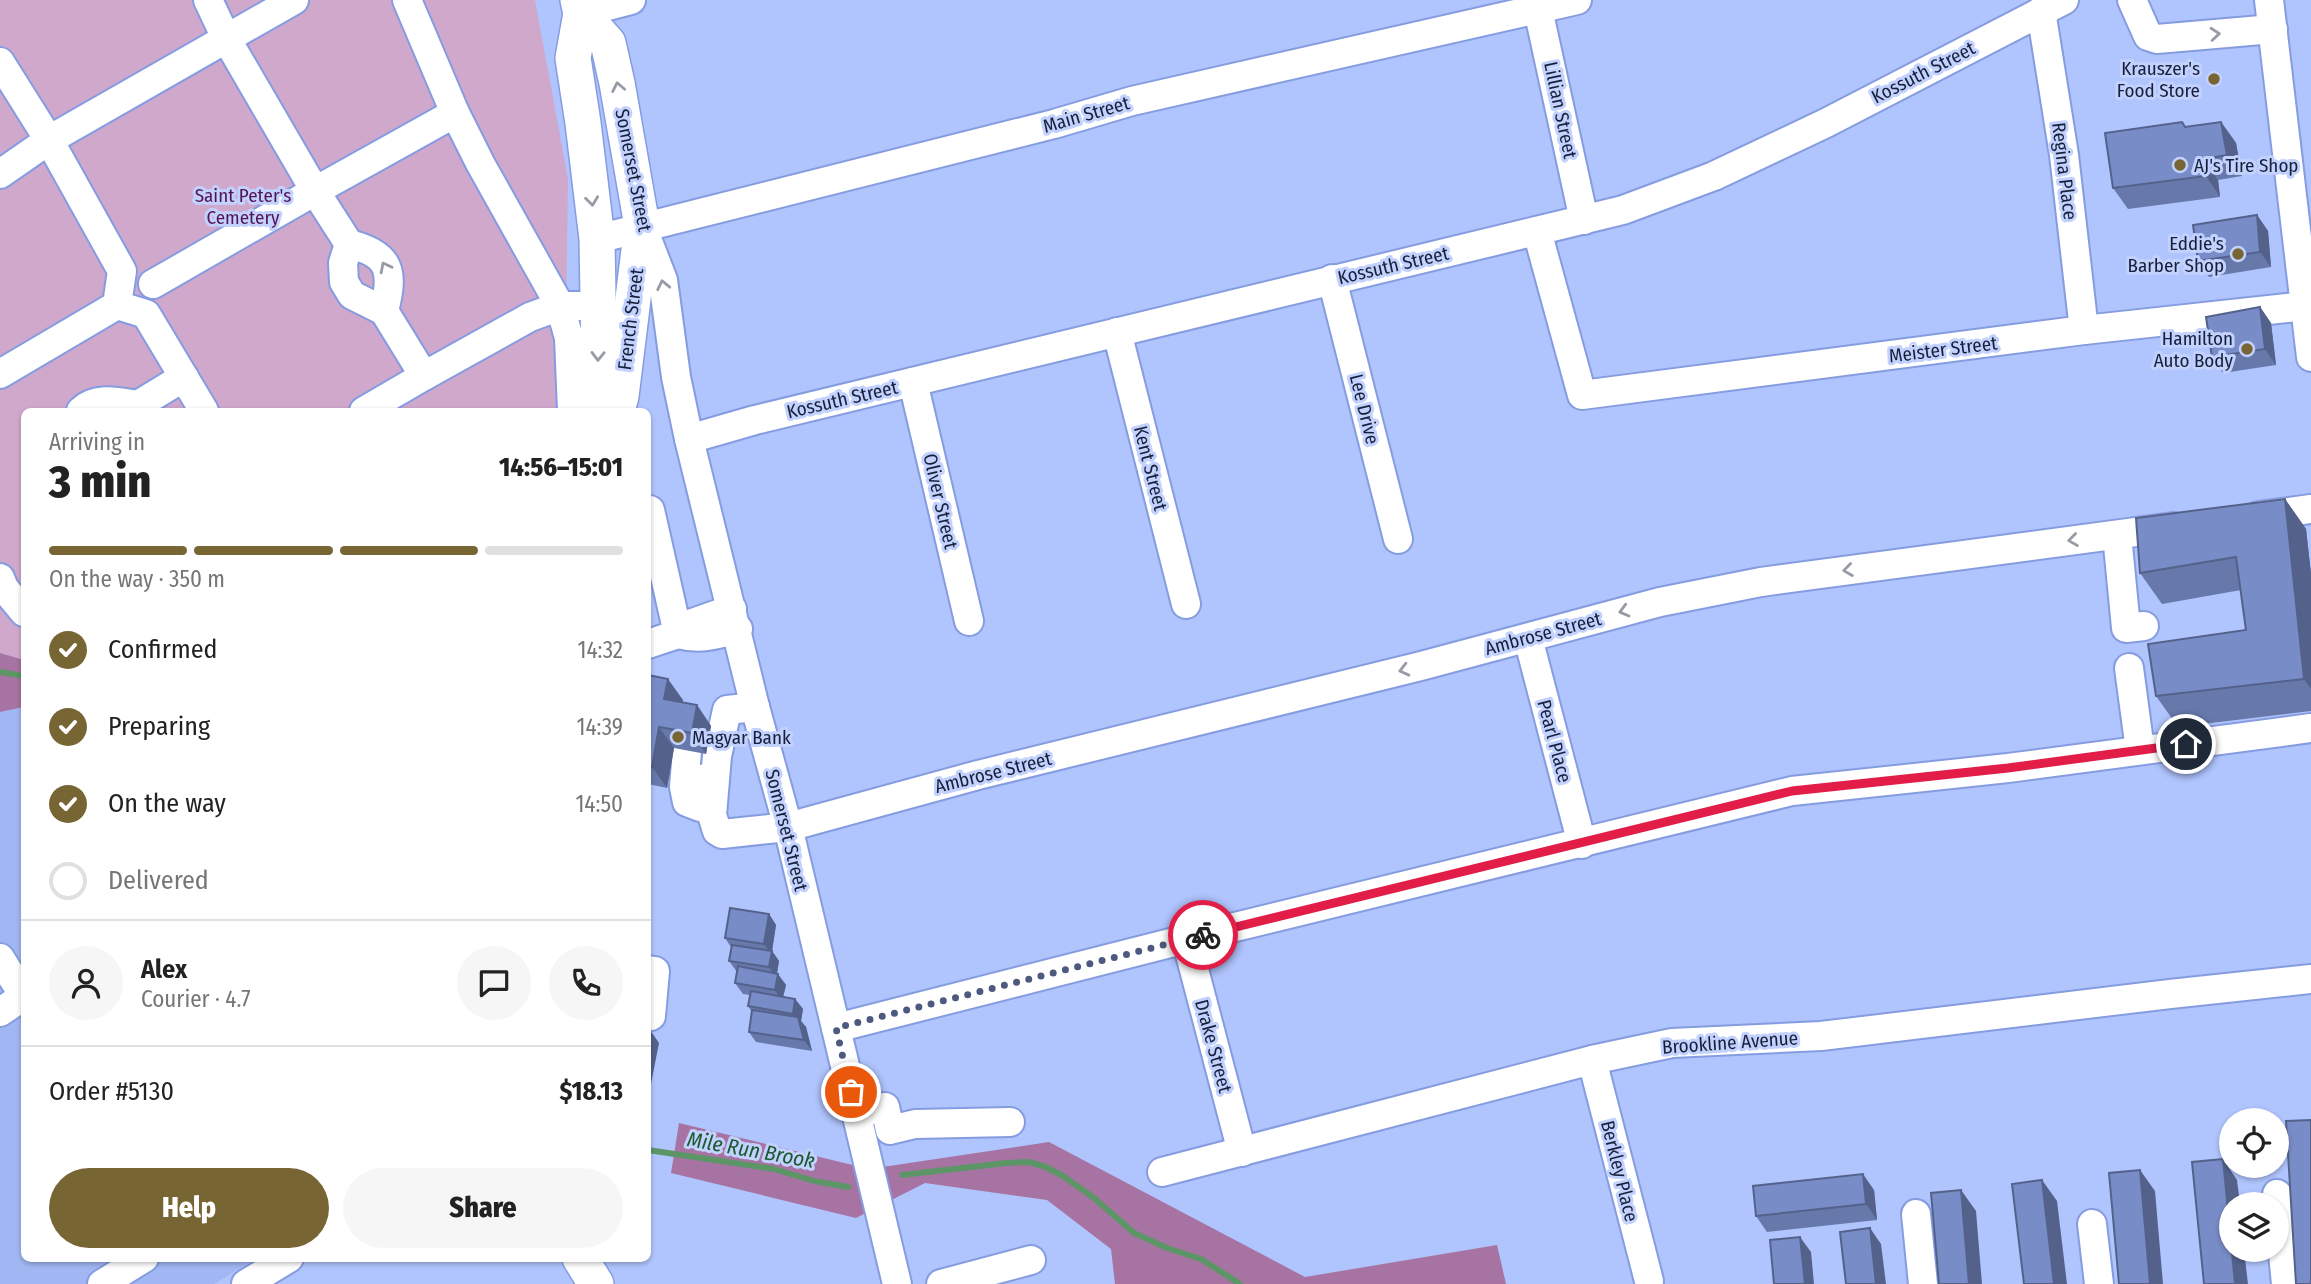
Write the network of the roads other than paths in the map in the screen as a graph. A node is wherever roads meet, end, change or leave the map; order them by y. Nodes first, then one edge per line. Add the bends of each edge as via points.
1 (208, 0) edge
2 (294, 0) edge
3 (407, 0) edge
4 (631, 0) edge
5 (1577, 0) edge
6 (2132, 0) edge
7 (2269, 0) edge
8 (1538, 5) edge
9 (580, 6) edge
10 (2053, 6) edge
11 (2273, 29) junction
12 (226, 38) junction
13 (0, 62) edge
14 (455, 113) junction
15 (49, 140) junction
16 (0, 174) edge
17 (315, 191) junction
18 (2303, 217) edge
19 (1584, 219) junction
20 (1536, 232) junction
21 (619, 233) junction
22 (349, 244) junction
23 (122, 271) junction
24 (1332, 279) junction
25 (635, 282) junction
26 (153, 284) junction
27 (117, 305) junction
28 (561, 306) junction
29 (598, 306) junction
30 (2305, 306) junction
31 (384, 311) junction
32 (146, 314) junction
33 (2084, 330) junction
34 (1117, 332) junction
35 (2311, 357) edge
36 (0, 374) edge
37 (424, 376) junction
38 (184, 377) junction
39 (676, 377) junction
40 (913, 382) junction
41 (85, 408) edge
42 (137, 408) edge
43 (202, 408) edge
44 (370, 408) edge
45 (572, 408) edge
46 (596, 408) edge
47 (618, 408) edge
48 (689, 439) junction
49 (2311, 509) edge
50 (651, 523) edge
51 (2117, 535) junction
52 (1398, 539) dead end
53 (0, 578) edge
54 (1186, 604) dead end
55 (21, 608) edge
56 (735, 619) junction
57 (969, 621) dead end
58 (2144, 626) dead end
59 (678, 634) junction
60 (1528, 638) junction
61 (651, 643) edge
62 (2129, 668) dead end
63 (755, 707) junction
64 (2311, 728) edge
65 (2140, 750) junction
66 (688, 751) edge
67 (700, 808) junction
68 (788, 827) junction
69 (1582, 844) junction
70 (1186, 939) junction
71 (0, 958) edge
72 (651, 970) edge
73 (2311, 979) edge
74 (21, 991) edge
75 (21, 998) edge
76 (651, 1007) edge
77 (0, 1012) edge
78 (836, 1028) junction
79 (1592, 1060) junction
80 (856, 1113) junction
81 (1010, 1122) dead end
82 (1242, 1152) junction
83 (1162, 1172) dead end
84 (1916, 1214) dead end
85 (2092, 1224) dead end
86 (1031, 1261) dead end
87 (138, 1262) edge
88 (282, 1262) edge
89 (582, 1262) edge
90 (2284, 1262) edge
91 (1649, 1281) dead end
92 (102, 1284) edge
93 (246, 1284) edge
94 (596, 1284) edge
95 (897, 1284) edge
96 (941, 1284) edge
97 (1923, 1284) edge
98 (2099, 1284) edge
99 (2286, 1284) edge

1 - 12 street
2 - 12 street
3 - 14 street
4 - 9 street
5 - 8 street, Main Street
6 -> 11 street via 2148,36 2157,39
7 - 11 street
8 - 19 street, Lillian Street
8 - 21 street, Main Street via 1132,101
9 -> 21 main road, Somerset Street via 573,58 580,103
21 -> 9 main road, Somerset Street via 617,83 608,43
10 - 19 street, Kossuth Street via 1714,176 1623,210
10 - 33 street, Regina Place
11 - 18 street
12 - 15 street
12 - 17 street
13 - 15 street
14 - 17 street
14 - 28 street
15 - 16 street
15 - 23 street
17 - 22 street
17 - 26 street
18 - 30 street
19 - 20 street, Kossuth Street
20 - 24 street, Kossuth Street
20 - 33 street, Meister Street via 1582,396
21 - 25 main road, French Street
21 - 29 main road, French Street
39 -> 21 street, Somerset Street via 663,280
22 - 31 street via 344,282 352,295
31 -> 22 street via 390,289 388,267 364,247
23 - 26 street
23 - 27 street
24 - 34 street, Kossuth Street
24 - 52 street, Lee Drive
25 - 39 street, Somerset Street
25 - 47 main road, French Street
26 - 32 street
27 - 32 street
27 - 36 street
28 - 29 street
28 - 37 street via 530,317
28 - 45 street via 569,338
29 -> 46 main road, French Street
30 - 33 street, Meister Street
30 - 35 street
31 - 37 street
32 - 38 street
34 - 40 street, Kossuth Street
34 - 54 street, Kent Street
37 - 44 street
38 - 42 street
38 - 43 street
39 - 48 street, Somerset Street
40 - 48 street, Kossuth Street
40 - 57 street, Oliver Street
41 - 42 street via 94,402 117,401
48 - 56 street, Somerset Street
49 - 51 street, Ambrose Street via 2231,525
50 - 59 street
51 - 58 street via 2126,628
51 -> 60 street, Ambrose Street via 1761,582 1660,601
53 - 55 street
56 - 59 street via 706,638
56 - 63 street, Somerset Street
59 - 61 street
60 -> 68 street, Ambrose Street
60 - 69 street, Pearl Place
62 - 65 street
63 - 67 street via 711,713 717,756
63 - 68 street, Somerset Street
64 - 65 street via 2264,725
65 - 69 street via 1792,791
66 - 67 street
67 - 68 street, Ambrose Street via 722,834
68 - 78 street, Somerset Street
69 - 70 street
70 - 78 street
70 - 82 street, Drake Street
71 - 74 street
72 - 76 street via 655,971
73 - 79 street, Brookline Avenue via 1821,1036 1672,1043
75 - 77 street
78 - 80 street, Somerset Street
79 - 82 street, Brookline Avenue
79 - 91 street, Berkley Place
80 - 81 street via 885,1107 890,1130 915,1124
80 - 95 street, Somerset Street
82 - 83 street, Brookline Avenue
84 - 97 street
85 - 98 street
86 - 96 street
87 - 92 street
88 - 93 street
89 - 94 main road
90 - 99 street

